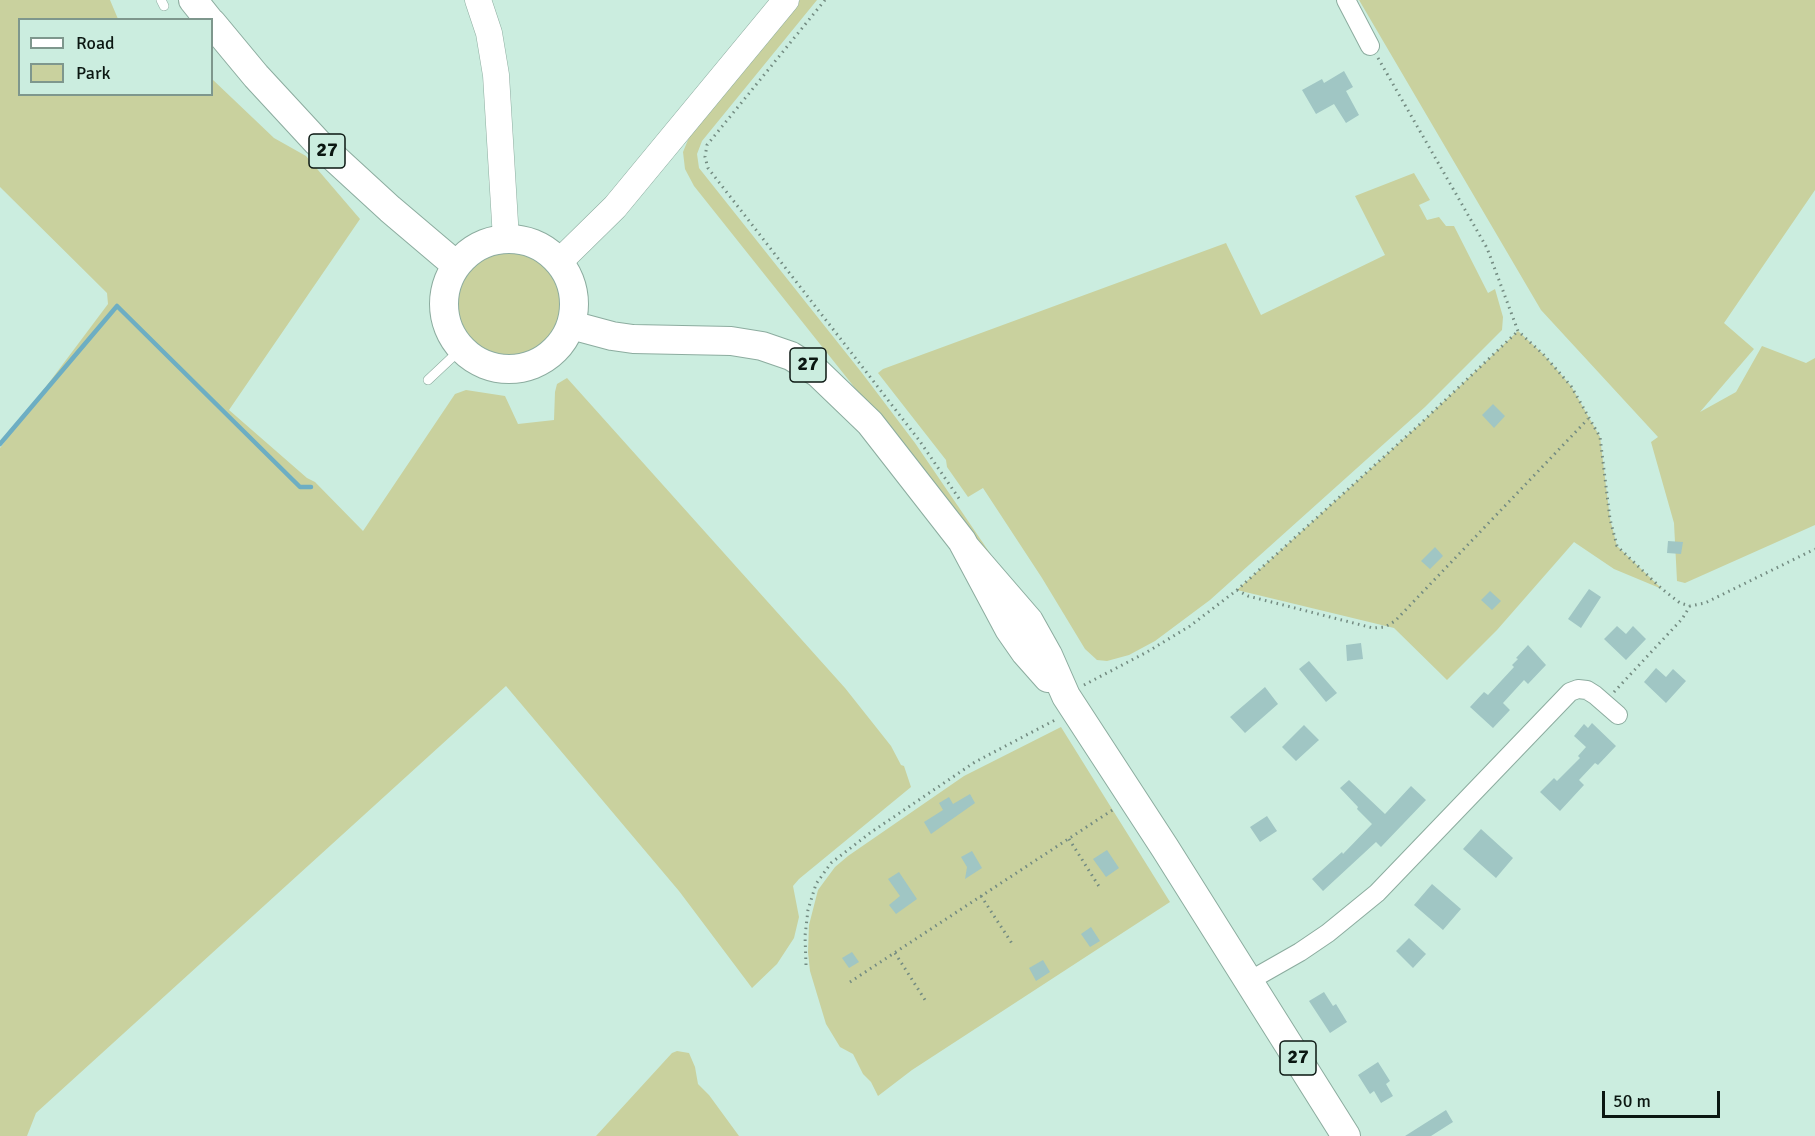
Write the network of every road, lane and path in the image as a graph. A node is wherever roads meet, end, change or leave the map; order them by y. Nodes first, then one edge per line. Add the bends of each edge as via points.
1 (193, 0) edge
2 (478, 0) edge
3 (786, 0) edge
4 (825, 0) edge
5 (1346, 0) edge
6 (207, 18) edge
7 (213, 24) edge
8 (1371, 46) joint
9 (506, 239) junction
10 (559, 261) junction
11 (456, 265) junction
12 (571, 326) junction
13 (1518, 331) junction
14 (461, 349) junction
15 (428, 380) dead end
16 (1589, 418) junction
17 (962, 503) dead end
18 (1815, 549) edge
19 (1237, 590) junction
20 (1690, 606) junction
21 (1070, 703) junction
22 (1604, 703) junction
23 (1618, 715) dead end
24 (1132, 797) junction
25 (1069, 838) junction
26 (1100, 888) dead end
27 (981, 896) junction
28 (1013, 945) dead end
29 (895, 953) junction
30 (806, 965) dead end
31 (1249, 981) junction
32 (850, 982) dead end
33 (927, 1003) dead end
34 (1346, 1136) edge

1 - 6 main road
2 - 9 main road via 496,75
3 - 10 main road via 615,207
4 - 17 path via 707,145 705,157 708,168 919,440
5 - 8 street
7 - 11 main road, 27 via 317,142
8 - 13 path via 1487,248
9 - 10 main road via 535,244
9 - 11 main road via 481,245
10 - 12 main road via 573,292
11 - 14 main road via 447,282 443,308 447,327
12 - 14 main road via 552,353 522,368 492,367
12 - 21 main road, 27 via 633,339 747,343 806,364 870,423 966,548 1012,634
13 - 16 path via 1571,386
13 - 19 path
14 - 15 lane
16 - 19 path via 1385,627 1361,625
16 - 20 path via 1600,437 1617,546 1662,589
18 - 20 path via 1705,603
19 - 21 path via 1190,626
20 - 22 path
21 - 24 main road, 27
21 - 30 path via 975,762 831,863 816,884 808,910
22 - 23 street
22 - 31 street via 1587,690 1564,697 1377,893 1318,939
24 - 25 path
24 - 31 main road, 27
25 - 26 path
25 - 27 path
27 - 28 path
27 - 29 path
29 - 32 path
29 - 33 path
31 - 34 main road, 27

